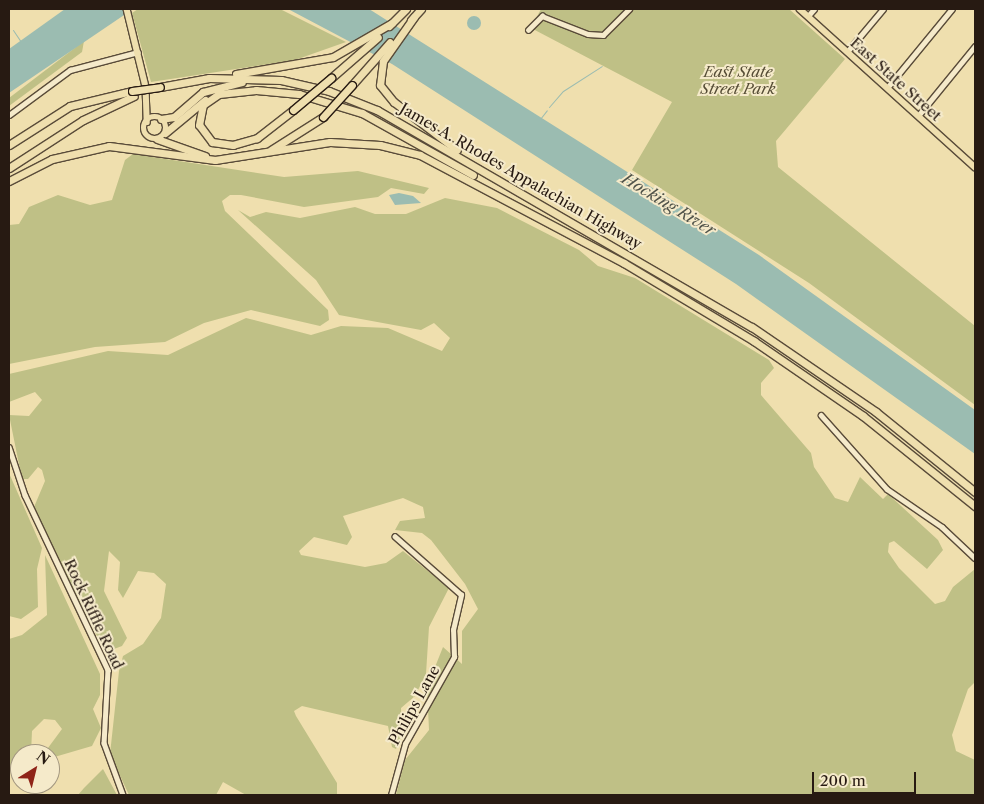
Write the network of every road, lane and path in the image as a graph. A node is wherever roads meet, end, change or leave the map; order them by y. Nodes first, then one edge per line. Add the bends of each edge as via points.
1 (127, 9) edge
2 (406, 9) edge
3 (421, 9) edge
4 (629, 9) edge
5 (800, 9) edge
6 (814, 9) edge
7 (883, 9) edge
8 (952, 9) edge
9 (808, 16) junction
10 (414, 17) junction
11 (392, 23) junction
12 (528, 30) dead end
13 (975, 46) edge
14 (138, 52) junction
15 (847, 52) junction
16 (209, 78) junction
17 (268, 79) junction
18 (146, 87) junction
19 (887, 88) junction
20 (133, 94) junction
21 (208, 98) junction
22 (9, 116) edge
23 (918, 116) junction
24 (160, 118) junction
25 (147, 122) junction
26 (165, 133) junction
27 (157, 139) junction
28 (9, 145) edge
29 (254, 156) junction
30 (233, 159) junction
31 (478, 165) junction
32 (975, 167) edge
33 (9, 168) edge
34 (9, 181) edge
35 (624, 263) junction
36 (821, 415) dead end
37 (9, 447) edge
38 (975, 492) edge
39 (975, 506) edge
40 (395, 537) dead end
41 (975, 558) edge
42 (123, 795) edge
43 (392, 795) edge

1 - 14 main road
2 - 11 highway
3 - 10 highway
4 - 12 street via 603,35 542,16
5 - 9 main road, East State Street
6 - 9 street
7 - 15 street
8 - 19 street
9 - 15 main road, East State Street
10 - 29 highway, bridge via 323,117 289,142
10 - 31 highway via 385,57 378,75 388,97
11 - 16 highway via 342,53 297,66
11 - 21 highway, bridge via 257,138 223,145 208,139 199,125 199,112
13 - 23 street
14 - 18 main road
14 - 22 street via 70,70
15 - 19 main road, East State Street
16 - 17 highway, James A. Rhodes Appalachian Highway
16 - 20 highway, James A. Rhodes Appalachian Highway, bridge
17 - 24 highway via 214,87 193,98 174,117
17 - 31 highway, James A. Rhodes Appalachian Highway via 353,99
18 - 24 main road
18 - 25 main road
19 - 23 main road, East State Street
20 - 28 highway via 70,106
20 - 33 highway, James A. Rhodes Appalachian Highway via 83,120
21 - 26 highway
21 - 35 highway via 231,92 283,92 362,113
23 - 32 main road, East State Street
24 - 25 main road
24 - 26 main road
25 - 27 main road via 146,134
26 - 27 main road
27 - 30 highway via 195,154
29 - 30 highway, James A. Rhodes Appalachian Highway
29 - 35 highway, James A. Rhodes Appalachian Highway via 330,142 405,150 452,169
30 - 34 highway, James A. Rhodes Appalachian Highway via 99,147 52,159
31 - 38 highway, James A. Rhodes Appalachian Highway via 802,360
35 - 39 highway, James A. Rhodes Appalachian Highway via 787,362
36 - 41 street via 887,489 942,527
37 - 42 street, Rock Riffle Road via 25,495 108,670 104,743
40 - 43 street, Philips Lane via 461,595 453,630 454,657 405,744

